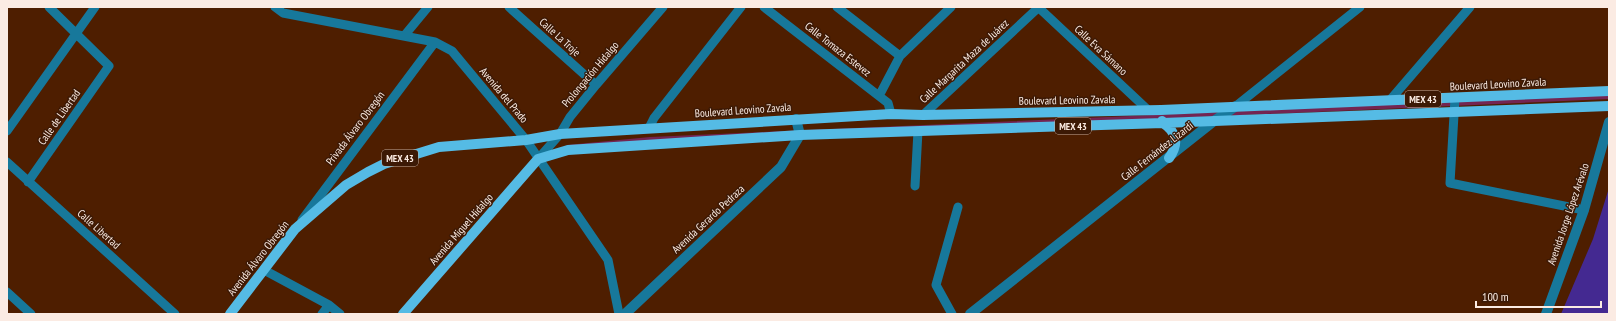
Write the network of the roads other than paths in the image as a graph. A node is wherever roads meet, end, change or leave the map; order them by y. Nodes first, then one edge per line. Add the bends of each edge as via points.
1 (49, 7) edge
2 (94, 7) edge
3 (276, 7) edge
4 (428, 7) edge
5 (663, 7) edge
6 (741, 7) edge
7 (764, 7) edge
8 (837, 7) edge
9 (951, 7) edge
10 (1038, 7) edge
11 (1360, 7) edge
12 (1470, 7) edge
13 (515, 9) edge
14 (76, 33) junction
15 (404, 36) junction
16 (435, 42) junction
17 (900, 56) junction
18 (596, 85) junction
19 (1609, 91) edge
20 (879, 96) junction
21 (1455, 98) junction
22 (1391, 99) junction
23 (1236, 106) junction
24 (1609, 106) edge
25 (1148, 110) junction
26 (1161, 110) junction
27 (1455, 111) junction
28 (891, 114) junction
29 (923, 116) junction
30 (796, 119) junction
31 (1214, 121) junction
32 (1609, 122) edge
33 (1163, 124) junction
34 (667, 127) junction
35 (649, 128) junction
36 (7, 131) edge
37 (918, 132) junction
38 (560, 134) junction
39 (800, 135) junction
40 (526, 140) junction
41 (668, 143) junction
42 (1169, 158) junction
43 (538, 159) junction
44 (7, 162) edge
45 (28, 182) junction
46 (915, 186) dead end
47 (958, 207) dead end
48 (1584, 210) junction
49 (295, 229) junction
50 (264, 270) junction
51 (7, 292) edge
52 (329, 305) junction
53 (31, 314) edge
54 (175, 314) edge
55 (230, 314) edge
56 (322, 314) edge
57 (340, 314) edge
58 (403, 314) edge
59 (619, 314) edge
60 (625, 314) edge
61 (952, 314) edge
62 (970, 314) edge
63 (1546, 314) edge

1 - 14 street
2 - 14 street
3 - 15 street, Avenida del Prado via 283,13
4 - 15 street
5 - 18 street, Prolongación Hidalgo
6 - 35 street via 654,118
7 - 20 street, Calle Tomaza Estevez
8 - 17 street
9 - 17 street
10 - 25 street, Calle Eva Sámano
10 - 29 street, Calle Margarita Maza de Juárez
11 - 23 street, Calle Fernández Lizardi
12 - 22 street
13 - 18 street, Calle La Troje
14 - 36 street
14 - 45 street, Calle de Libertad via 109,66
15 - 16 street, Avenida del Prado
16 - 40 street, Avenida del Prado via 452,51
16 - 49 street, Privada Álvaro Obregón
17 - 20 street
18 - 38 street, Prolongación Hidalgo via 570,117
19 - 21 main road, Boulevard Leovino Zavala / MEX 43
20 - 28 street, Calle Tomaza Estevez via 888,103
21 - 22 main road, Boulevard Leovino Zavala / MEX 43
21 - 27 street
22 - 23 main road, Boulevard Leovino Zavala / MEX 43
23 - 26 main road, Boulevard Leovino Zavala / MEX 43
23 - 31 street, Calle Fernández Lizardi
24 - 27 main road, MEX 43
25 - 26 main road, Boulevard Leovino Zavala / MEX 43
25 - 29 main road, Boulevard Leovino Zavala / MEX 43
26 - 33 main road
27 - 31 main road, MEX 43
27 - 48 street via 1450,183
28 - 29 main road, Boulevard Leovino Zavala / MEX 43
28 - 30 main road, Boulevard Leovino Zavala / MEX 43
30 - 34 main road, Boulevard Leovino Zavala / MEX 43
30 - 39 street
31 - 33 main road, MEX 43
31 - 42 street, Calle Fernández Lizardi
32 - 48 street, Avenida Jorge López Arévalo
33 - 37 main road, MEX 43
33 - 42 main road via 1170,128 1176,141 1175,150
34 - 35 main road, Boulevard Leovino Zavala / MEX 43
34 - 41 main road
35 - 38 main road, Boulevard Leovino Zavala / MEX 43
37 - 39 main road, MEX 43
37 - 46 street
38 - 40 main road, Boulevard Leovino Zavala / MEX 43
38 - 43 street, Prolongación Hidalgo
39 - 41 main road, MEX 43
39 - 60 street, Avenida Gerardo Pedraza via 781,167
40 - 43 street, Avenida del Prado
40 - 49 main road, Avenida Álvaro Obregón / MEX 43 via 439,147 384,164 346,185
41 - 43 main road, MEX 43 via 568,150
42 - 62 street, Calle Fernández Lizardi
43 - 58 main road, Avenida Miguel Hidalgo
43 - 59 street, Avenida del Prado via 608,260
44 - 45 street, Calle Libertad
45 - 54 street, Calle Libertad
47 - 61 street via 936,284
48 - 63 street, Avenida Jorge López Arévalo
49 - 50 main road, Avenida Álvaro Obregón / MEX 43
50 - 52 street
50 - 55 main road, Avenida Álvaro Obregón / MEX 43
51 - 53 street
52 - 56 street
52 - 57 street

